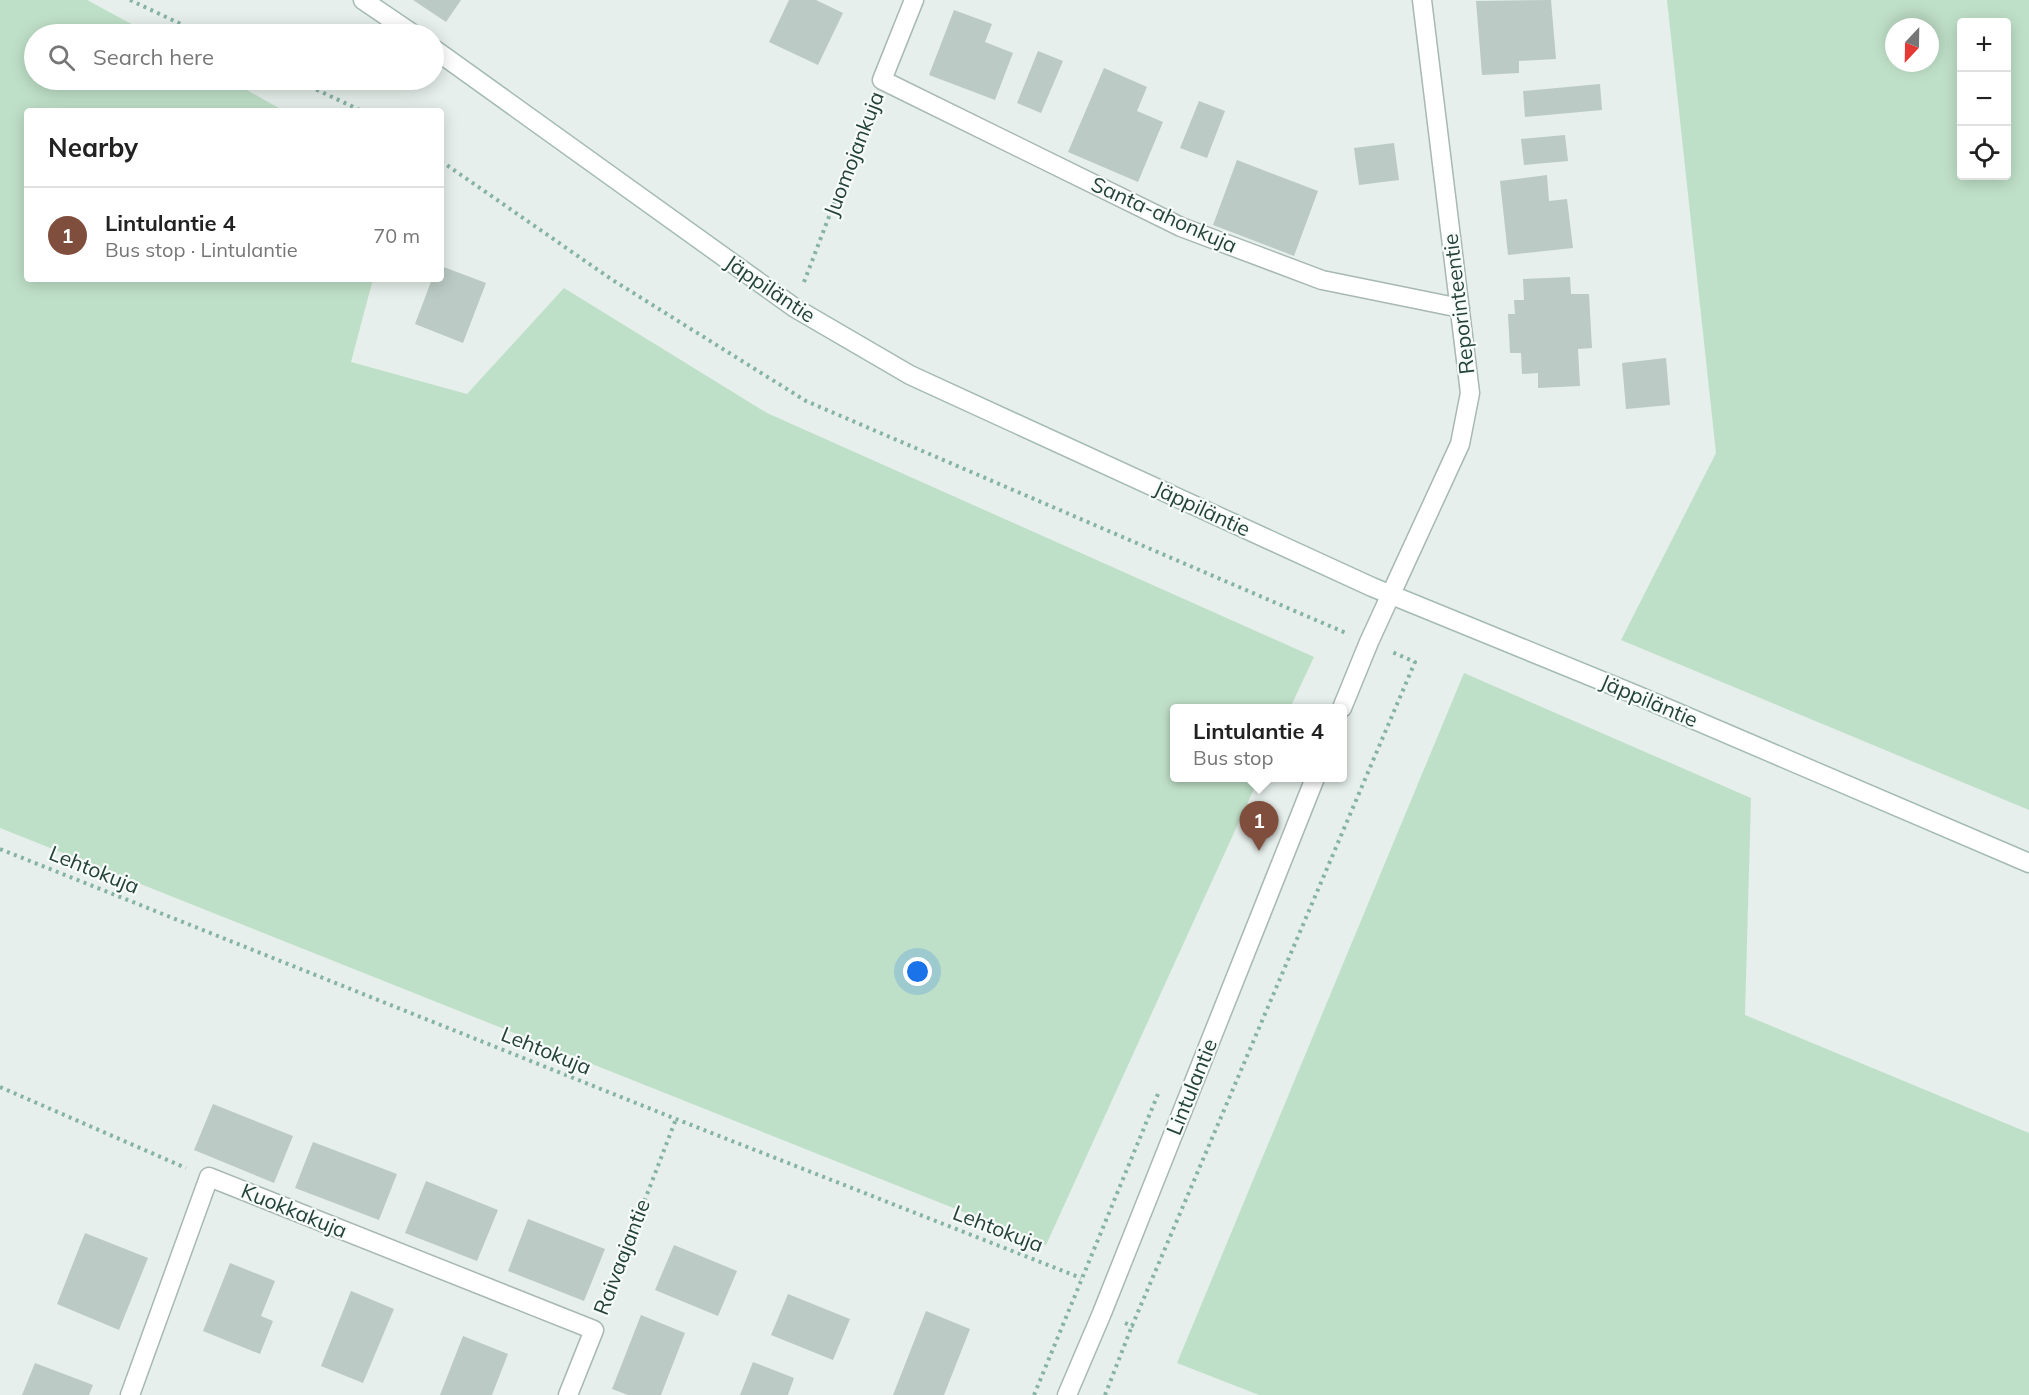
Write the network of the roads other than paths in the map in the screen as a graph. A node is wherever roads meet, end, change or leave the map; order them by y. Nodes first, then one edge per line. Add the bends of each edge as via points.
1 (363, 0) edge
2 (914, 0) edge
3 (1422, 0) edge
4 (398, 24) edge
5 (444, 56) edge
6 (882, 80) joint
7 (1460, 308) junction
8 (1391, 594) junction
9 (1344, 704) edge
10 (1313, 782) edge
11 (2029, 863) edge
12 (594, 1330) joint
13 (130, 1395) edge
14 (568, 1395) edge
15 (1067, 1395) edge

1 - 4 street
2 - 6 street, Juomojankuja
3 - 7 street, Reporinteentie
5 - 8 street, Jäppiläntie via 795,308 910,375
6 - 7 street, Santa-ahonkuja via 1181,227 1322,280
7 - 8 street, Reporinteentie via 1470,393 1460,444
8 - 9 street
8 - 11 street, Jäppiläntie
10 - 15 street, Lintulantie
12 - 13 street, Kuokkakuja via 209,1178
12 - 14 street, Raivaajantie

